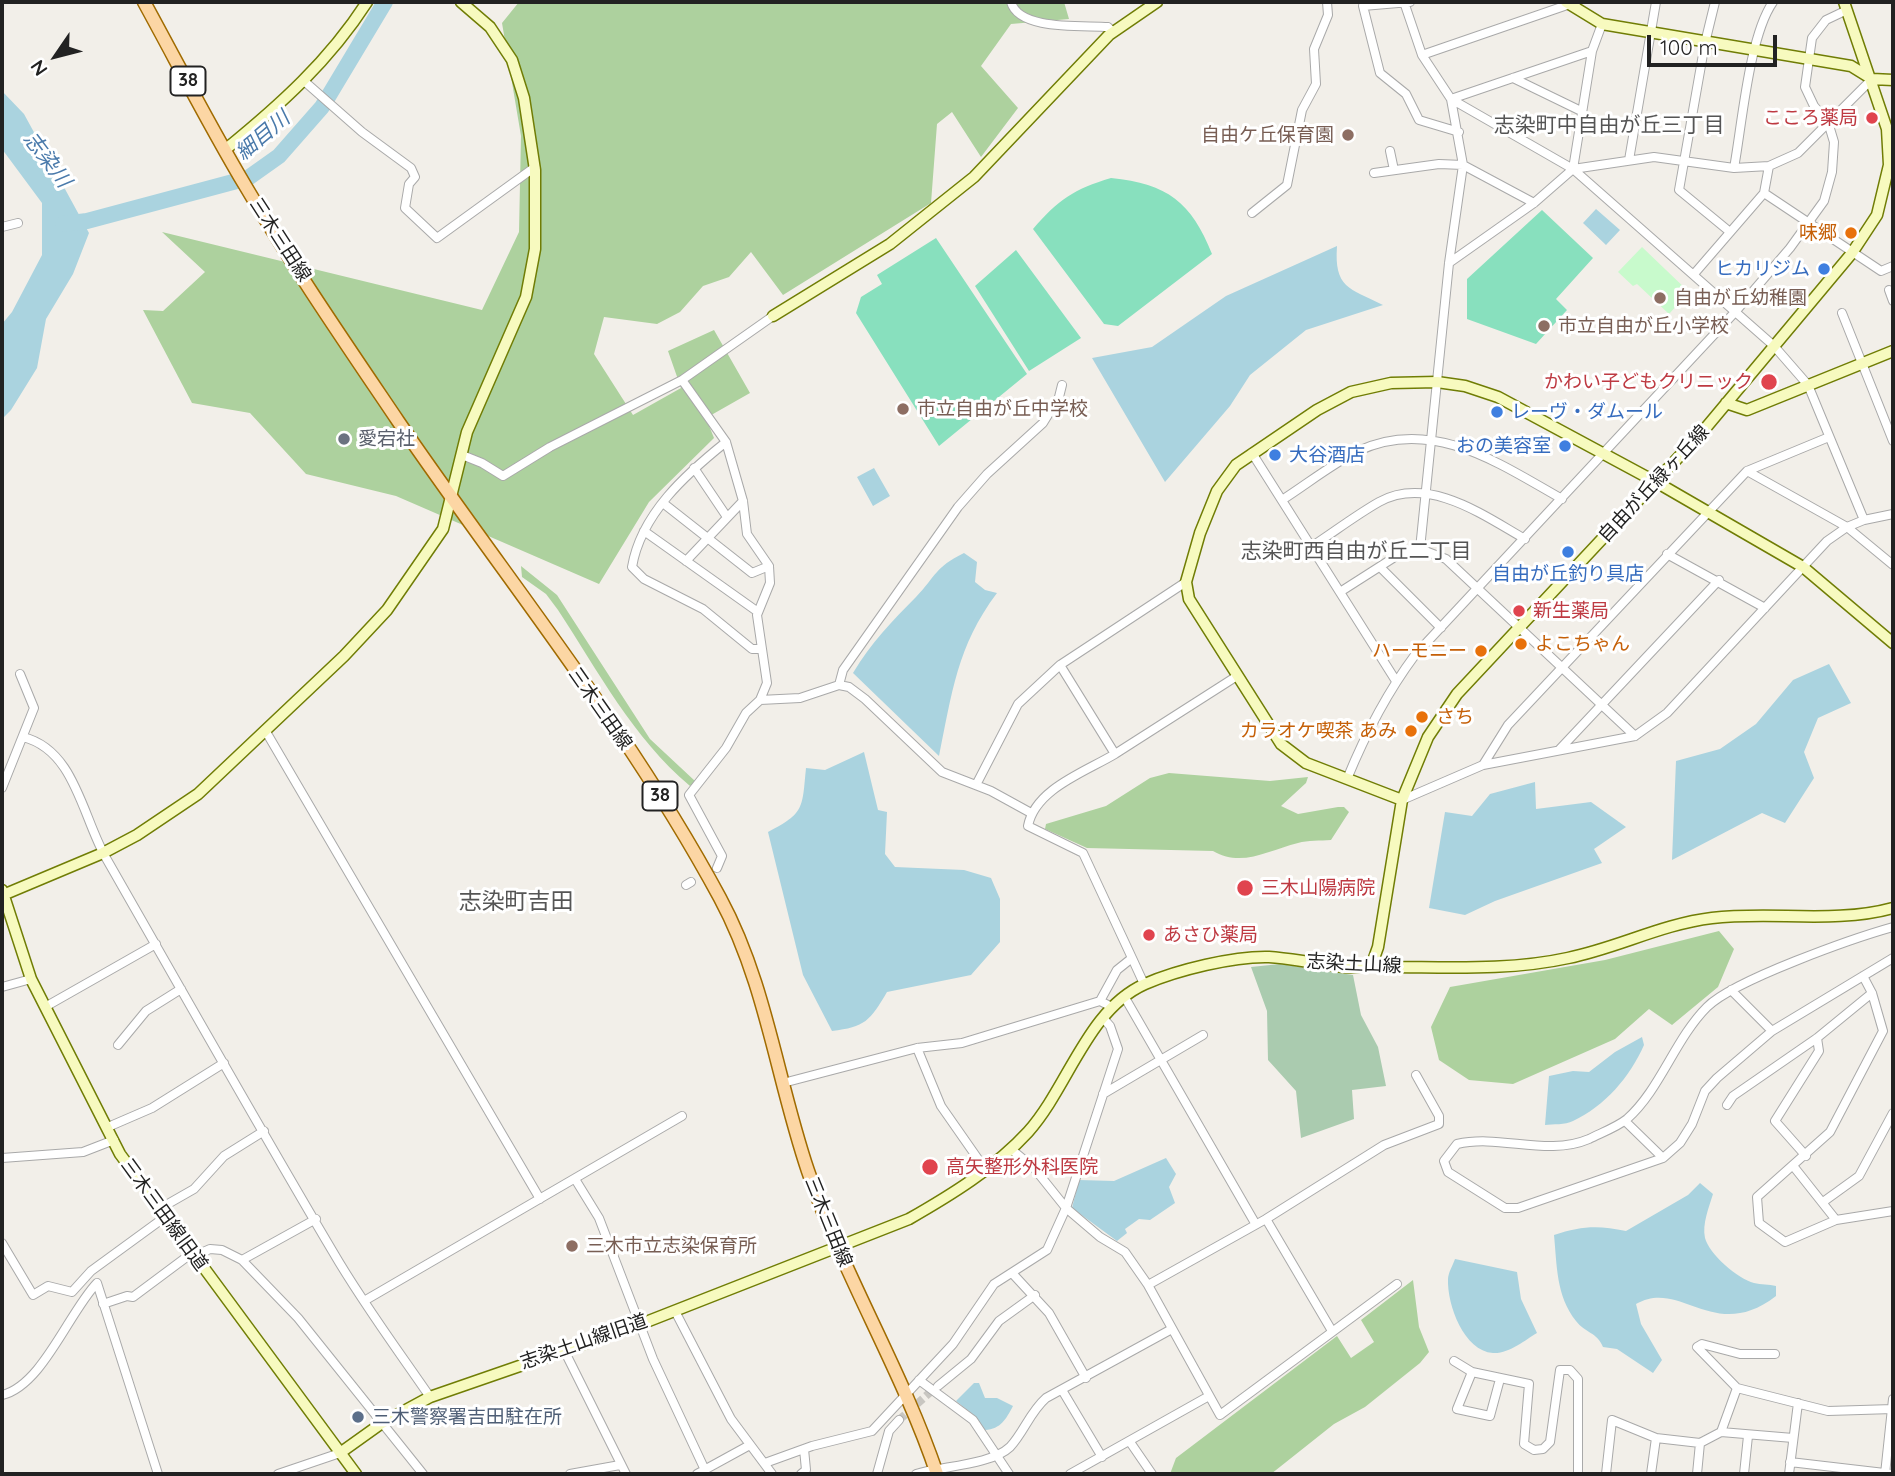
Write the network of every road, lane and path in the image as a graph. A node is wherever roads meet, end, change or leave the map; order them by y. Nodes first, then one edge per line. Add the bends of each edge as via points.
1 (144, 2) edge
2 (367, 2) edge
3 (461, 2) edge
4 (1011, 2) edge
5 (1157, 2) edge
6 (1327, 2) edge
7 (1406, 2) edge
8 (1656, 2) edge
9 (1715, 2) edge
10 (1773, 2) edge
11 (1570, 3) edge
12 (1845, 6) edge
13 (1602, 24) junction
14 (1113, 32) junction
15 (1652, 35) junction
16 (1705, 43) junction
17 (1592, 51) junction
18 (1755, 51) junction
19 (1422, 55) junction
20 (1809, 60) junction
21 (1513, 78) junction
22 (1872, 79) junction
23 (1893, 79) edge
24 (304, 81) junction
25 (1451, 99) junction
26 (1581, 111) junction
27 (1828, 122) junction
28 (1459, 132) junction
29 (1390, 151) dead end
30 (228, 154) junction
31 (1629, 160) junction
32 (1684, 162) junction
33 (1463, 165) junction
34 (1769, 166) junction
35 (535, 167) junction
36 (1734, 168) junction
37 (1573, 169) junction
38 (1394, 170) junction
39 (1374, 173) dead end
40 (1889, 187) edge
41 (1764, 193) junction
42 (1534, 204) junction
43 (1252, 213) dead end
44 (18, 223) dead end
45 (1807, 224) junction
46 (2, 227) edge
47 (1730, 232) junction
48 (1852, 253) junction
49 (1449, 263) junction
50 (1893, 266) edge
51 (1695, 274) junction
52 (1889, 290) dead end
53 (1893, 301) edge
54 (1736, 311) junction
55 (1842, 313) dead end
56 (773, 316) joint
57 (1774, 346) junction
58 (1893, 351) edge
59 (1862, 363) junction
60 (682, 380) junction
61 (1437, 382) junction
62 (1062, 385) dead end
63 (1808, 385) junction
64 (1726, 404) junction
65 (1829, 437) junction
66 (1431, 440) junction
67 (1893, 441) edge
68 (726, 442) junction
69 (1252, 453) junction
70 (1603, 454) junction
71 (463, 455) junction
72 (694, 468) junction
73 (1747, 471) junction
74 (1656, 482) junction
75 (1425, 493) junction
76 (452, 497) junction
77 (1562, 499) junction
78 (1282, 500) junction
79 (743, 501) junction
80 (663, 503) junction
81 (1707, 512) junction
82 (1893, 514) edge
83 (727, 517) junction
84 (1864, 520) junction
85 (1847, 527) junction
86 (644, 531) junction
87 (707, 537) junction
88 (1525, 539) junction
89 (1311, 547) junction
90 (1420, 549) junction
91 (1667, 554) junction
92 (686, 561) junction
93 (1893, 565) edge
94 (769, 566) junction
95 (1380, 566) junction
96 (1803, 567) junction
97 (1719, 580) junction
98 (1186, 582) junction
99 (1478, 590) junction
100 (1340, 592) junction
101 (1765, 608) junction
102 (758, 612) junction
103 (1441, 628) junction
104 (1519, 629) junction
105 (1893, 643) edge
106 (762, 649) junction
107 (1060, 665) junction
108 (1562, 668) junction
109 (20, 674) dead end
110 (1237, 677) junction
111 (1396, 681) junction
112 (839, 685) junction
113 (760, 700) junction
114 (1602, 705) junction
115 (265, 730) junction
116 (1636, 736) junction
117 (23, 737) junction
118 (1559, 750) junction
119 (1115, 754) junction
120 (1483, 765) junction
121 (1347, 779) junction
122 (976, 786) junction
123 (2, 788) edge
124 (1402, 800) junction
125 (1031, 813) junction
126 (103, 853) junction
127 (718, 868) dead end
128 (2, 892) edge
129 (4, 908) edge
130 (1893, 908) edge
131 (1893, 927) edge
132 (156, 944) junction
133 (1132, 958) junction
134 (1893, 958) edge
135 (1373, 961) junction
136 (1863, 976) junction
137 (31, 979) junction
138 (1144, 984) junction
139 (2, 986) edge
140 (181, 989) junction
141 (1731, 990) junction
142 (1872, 993) junction
143 (1124, 996) junction
144 (1100, 1001) junction
145 (45, 1007) junction
146 (1112, 1007) junction
147 (1103, 1018) junction
148 (1772, 1031) junction
149 (1203, 1035) dead end
150 (1817, 1038) junction
151 (118, 1045) dead end
152 (917, 1048) junction
153 (1161, 1061) junction
154 (224, 1063) junction
155 (1416, 1075) dead end
156 (783, 1083) junction
157 (1103, 1094) junction
158 (1727, 1105) dead end
159 (1893, 1112) edge
160 (682, 1116) dead end
161 (1625, 1121) junction
162 (108, 1127) junction
163 (264, 1131) junction
164 (114, 1140) junction
165 (1011, 1149) junction
166 (1805, 1156) junction
167 (2, 1158) edge
168 (1663, 1158) junction
169 (1794, 1167) junction
170 (985, 1169) junction
171 (575, 1179) junction
172 (540, 1199) junction
173 (1823, 1202) junction
174 (1066, 1208) junction
175 (1893, 1211) edge
176 (162, 1213) junction
177 (316, 1219) junction
178 (1266, 1219) junction
179 (1836, 1220) junction
180 (1255, 1223) junction
181 (2, 1243) edge
182 (836, 1248) junction
183 (193, 1254) junction
184 (242, 1260) junction
185 (91, 1271) junction
186 (1012, 1273) junction
187 (97, 1283) junction
188 (1397, 1284) dead end
189 (1147, 1285) junction
190 (1035, 1295) junction
191 (365, 1301) junction
192 (103, 1304) junction
193 (675, 1311) junction
194 (641, 1324) junction
195 (1170, 1330) junction
196 (1332, 1331) junction
197 (564, 1350) junction
198 (1775, 1354) dead end
199 (1454, 1361) dead end
200 (1472, 1372) junction
201 (1086, 1378) junction
202 (1500, 1379) junction
203 (919, 1380) junction
204 (938, 1386) tunnel mouth
205 (1737, 1388) junction
206 (1062, 1390) junction
207 (2, 1395) edge
208 (905, 1395) junction
209 (1209, 1396) junction
210 (430, 1397) junction
211 (1893, 1399) edge
212 (1798, 1403) junction
213 (1893, 1409) edge
214 (899, 1420) tunnel mouth
215 (382, 1423) junction
216 (1721, 1432) junction
217 (1748, 1436) junction
218 (1656, 1438) junction
219 (1793, 1438) junction
220 (1130, 1442) junction
221 (1700, 1443) junction
222 (748, 1446) junction
223 (804, 1449) junction
224 (340, 1453) junction
225 (996, 1457) junction
226 (1102, 1457) junction
227 (1790, 1462) junction
228 (765, 1463) junction
229 (620, 1465) junction
230 (936, 1471) edge
231 (701, 1472) edge
232 (158, 1474) edge
233 (278, 1474) edge
234 (356, 1474) edge
235 (423, 1474) edge
236 (570, 1474) edge
237 (626, 1474) edge
238 (772, 1474) edge
239 (801, 1474) edge
240 (877, 1474) edge
241 (916, 1474) edge
242 (1009, 1474) edge
243 (1070, 1474) edge
244 (1152, 1474) edge
245 (1578, 1474) edge
246 (1606, 1474) edge
247 (1651, 1474) edge
248 (1697, 1474) edge
249 (1744, 1474) edge
250 (1789, 1474) edge
251 (1888, 1474) edge

1 - 30 main road, 三木三田線 / 38
2 - 24 street
3 - 35 street via 490,27 512,60 524,98
4 - 14 street via 1013,10 1027,20 1108,27
5 - 14 street
6 - 43 street via 1328,15 1314,49 1317,84 1302,110 1287,185
7 - 19 street
7 - 28 street via 1363,6 1380,73 1406,94 1419,120
8 - 15 street
9 - 16 street
10 - 18 street
11 - 13 street
11 - 19 street
12 - 20 street via 1812,38
12 - 22 street, 自由が丘緑ヶ丘線
13 - 15 street
13 - 17 street
14 - 56 street via 974,177 890,244
15 - 16 street
15 - 31 street
16 - 18 street
16 - 32 street
17 - 21 street
17 - 26 street
18 - 20 street
18 - 36 street
19 - 25 street
20 - 22 street via 1851,66
20 - 27 street via 1805,87
21 - 25 street
21 - 26 street
22 - 23 street
22 - 27 street
22 - 40 street, 自由が丘緑ヶ丘線 via 1887,129
24 - 30 street
24 - 35 street via 411,168 415,177 409,184 405,208 437,238
25 - 28 street
25 - 37 street
26 - 37 street
27 - 34 street via 1798,153
27 - 45 street via 1835,142 1832,172 1824,201
28 - 33 street
29 - 38 street
30 - 76 main road, 三木三田線 / 38
31 - 32 street via 1654,157
31 - 37 street
32 - 36 street
32 - 47 street via 1679,190
33 - 38 street
33 - 42 street
33 - 49 street
34 - 36 street
34 - 41 street
35 - 71 street via 536,249 527,297 467,432
37 - 42 street
37 - 51 street
38 - 39 street
40 - 48 street, 自由が丘緑ヶ丘線
41 - 45 street
41 - 47 street
42 - 49 street
44 - 46 street
45 - 48 street
45 - 54 street
47 - 51 street
48 - 50 street via 1881,271
48 - 57 street, 自由が丘緑ヶ丘線
49 - 61 street
51 - 54 street
52 - 53 street
54 - 57 street
54 - 70 street
55 - 59 street
56 - 60 street
57 - 63 street
57 - 64 street, 自由が丘緑ヶ丘線
58 - 59 street
59 - 63 street
59 - 67 street
60 - 68 street
60 - 71 street via 503,476
61 - 66 street
61 - 69 street via 1391,383 1352,392
61 - 70 street via 1498,397
62 - 112 street via 1043,422 958,507 842,670
63 - 64 street via 1747,410
63 - 65 street
64 - 74 street, 自由が丘緑ヶ丘線
65 - 73 street
65 - 84 street
66 - 75 street
66 - 77 street via 1476,451
66 - 78 street via 1391,440 1358,451
68 - 72 street
68 - 79 street
69 - 78 street
69 - 98 street via 1236,465 1217,491
70 - 74 street
70 - 77 street
71 - 76 street
72 - 80 street
72 - 83 street
73 - 81 street
73 - 85 street
74 - 81 street
74 - 104 street, 自由が丘緑ヶ丘線
75 - 88 street via 1470,508
75 - 89 street via 1381,501
75 - 90 street
76 - 115 street via 443,529 387,610
76 - 156 main road, 三木三田線 / 38 via 654,787 722,901 760,993
77 - 88 street
78 - 89 street
79 - 83 street
79 - 94 street via 747,534
80 - 86 street
80 - 87 street
81 - 91 street
81 - 96 street
82 - 84 street
83 - 87 street
84 - 85 street
85 - 93 street
85 - 96 street
86 - 92 street
86 - 106 street via 632,567 644,579 703,608 752,649
87 - 92 street
87 - 94 street via 752,573
88 - 99 street
89 - 100 street
90 - 95 street via 1401,553
90 - 99 street via 1446,559
91 - 97 street
91 - 108 street
92 - 102 street
94 - 102 street via 770,583
95 - 100 street
95 - 103 street
96 - 101 street
96 - 105 street
97 - 101 street
97 - 114 street
98 - 107 street
98 - 110 street via 1189,599
99 - 103 street
99 - 104 street
100 - 111 street
101 - 116 street via 1667,713
102 - 106 street
103 - 111 street
104 - 108 street
104 - 124 street, 自由が丘緑ヶ丘線 via 1457,694 1428,737
106 - 113 street via 767,683
107 - 119 street
107 - 122 street via 1018,704
108 - 114 street
108 - 120 street via 1508,725
109 - 117 street via 34,708
110 - 119 street
110 - 121 street via 1281,744 1306,763
111 - 121 street
112 - 113 street via 800,698
112 - 122 street via 865,699 942,772
113 - 127 street via 746,713 690,795 722,856
114 - 116 street
114 - 118 street
115 - 126 street via 198,794
115 - 172 street
116 - 118 street
117 - 123 street
117 - 126 street via 41,741 56,755
118 - 120 street
119 - 125 street via 1045,796
120 - 124 street
121 - 124 street
122 - 125 street
124 - 135 street, 自由が丘緑ヶ丘線
125 - 133 street via 1028,826 1083,853
126 - 128 street
126 - 132 street
128 - 129 street, 三木三田線旧道
129 - 137 street, 三木三田線旧道
130 - 135 street, 志染土山線 via 1869,915 1709,919 1533,964 1387,967
131 - 141 street
132 - 140 street
132 - 145 street
133 - 138 street
133 - 144 street via 1117,970
134 - 136 street
135 - 138 street, 志染土山線 via 1353,968 1270,957 1243,959
136 - 142 street
136 - 148 street
137 - 139 street
137 - 145 street, 三木三田線旧道
138 - 143 street, 志染土山線
140 - 151 street via 146,1011
140 - 154 street
141 - 148 street
141 - 161 street via 1710,1003 1689,1026 1640,1106
142 - 150 street
142 - 166 street via 1883,1031 1830,1132
143 - 146 street, 志染土山線
143 - 153 street
144 - 146 street
144 - 152 street via 961,1044
145 - 162 street, 三木三田線旧道
146 - 147 street, 志染土山線
147 - 157 street via 1118,1049
147 - 165 street, 志染土山線 via 1042,1114
148 - 168 street via 1705,1091 1692,1124
149 - 153 street
150 - 158 street via 1733,1096
150 - 166 street via 1819,1051 1775,1121
152 - 156 street
152 - 170 street via 941,1106
153 - 157 street
153 - 180 street
154 - 162 street via 152,1108
154 - 163 street
155 - 178 street via 1439,1124 1384,1145
156 - 182 main road, 三木三田線 / 38 via 806,1168
157 - 174 street
159 - 173 street via 1859,1176
160 - 171 street
161 - 168 street
161 - 168 street via 1586,1140 1557,1147 1487,1141 1457,1144 1444,1161 1448,1172 1505,1208 1518,1208
162 - 164 street, 三木三田線旧道
163 - 176 street via 224,1156 194,1189
163 - 177 street
164 - 167 street via 83,1152
164 - 176 street, 三木三田線旧道
165 - 170 street, 志染土山線
165 - 174 street via 1034,1168
166 - 169 street
169 - 173 street
169 - 179 street via 1757,1197 1759,1223 1785,1242
170 - 182 street, 志染土山線 via 909,1219
171 - 172 street
171 - 194 street via 599,1218
172 - 191 street
173 - 179 street
174 - 186 street via 1047,1250
174 - 189 street via 1125,1252
175 - 179 street
176 - 183 street, 三木三田線旧道
176 - 185 street
177 - 184 street
177 - 191 street
178 - 180 street
178 - 196 street
180 - 189 street
181 - 185 street via 33,1295 48,1286 72,1292
182 - 193 street, 志染土山線旧道
182 - 208 main road, 三木三田線 / 38
183 - 184 street via 222,1250
183 - 192 street via 133,1297
183 - 224 street, 三木三田線旧道
184 - 215 street via 298,1318
185 - 187 street
186 - 190 street
186 - 203 street via 994,1284 953,1344
187 - 192 street
187 - 207 street via 82,1298 34,1374
188 - 196 street
189 - 195 street
190 - 201 street
190 - 204 street via 999,1321 971,1359
191 - 210 street
192 - 232 street
193 - 194 street, 志染土山線旧道
193 - 222 street
194 - 197 street, 志染土山線旧道
194 - 231 street
195 - 201 street
195 - 209 street
196 - 209 street via 1220,1415
197 - 210 street, 志染土山線旧道
197 - 229 street
198 - 205 street via 1697,1347
199 - 200 street
200 - 202 street
200 - 202 street via 1457,1409 1490,1416
201 - 206 street
202 - 245 street via 1528,1384 1524,1444 1534,1450 1550,1442 1560,1370 1570,1370 1578,1379
203 - 208 street
203 - 225 street via 973,1420
205 - 212 street
205 - 216 street
206 - 225 street via 1034,1409 1010,1447
206 - 226 street
208 - 223 street via 872,1431
208 - 230 main road, 三木三田線 / 38
209 - 220 street
210 - 215 street, 志染土山線旧道
211 - 213 street
212 - 213 street via 1828,1412
212 - 219 street
213 - 251 street
214 - 240 street via 889,1431
215 - 224 street, 志染土山線旧道
215 - 235 street
216 - 217 street
216 - 221 street
217 - 219 street
217 - 249 street
218 - 221 street
218 - 246 street via 1612,1420
218 - 247 street
219 - 227 street
220 - 226 street
220 - 244 street
221 - 248 street
222 - 228 street
222 - 231 street
223 - 228 street
223 - 239 street via 806,1470
224 - 233 street
224 - 234 street, 三木三田線旧道
225 - 230 street
225 - 242 street
226 - 243 street
227 - 250 street
227 - 251 street
228 - 238 street
229 - 236 street
229 - 237 street
230 - 241 street

